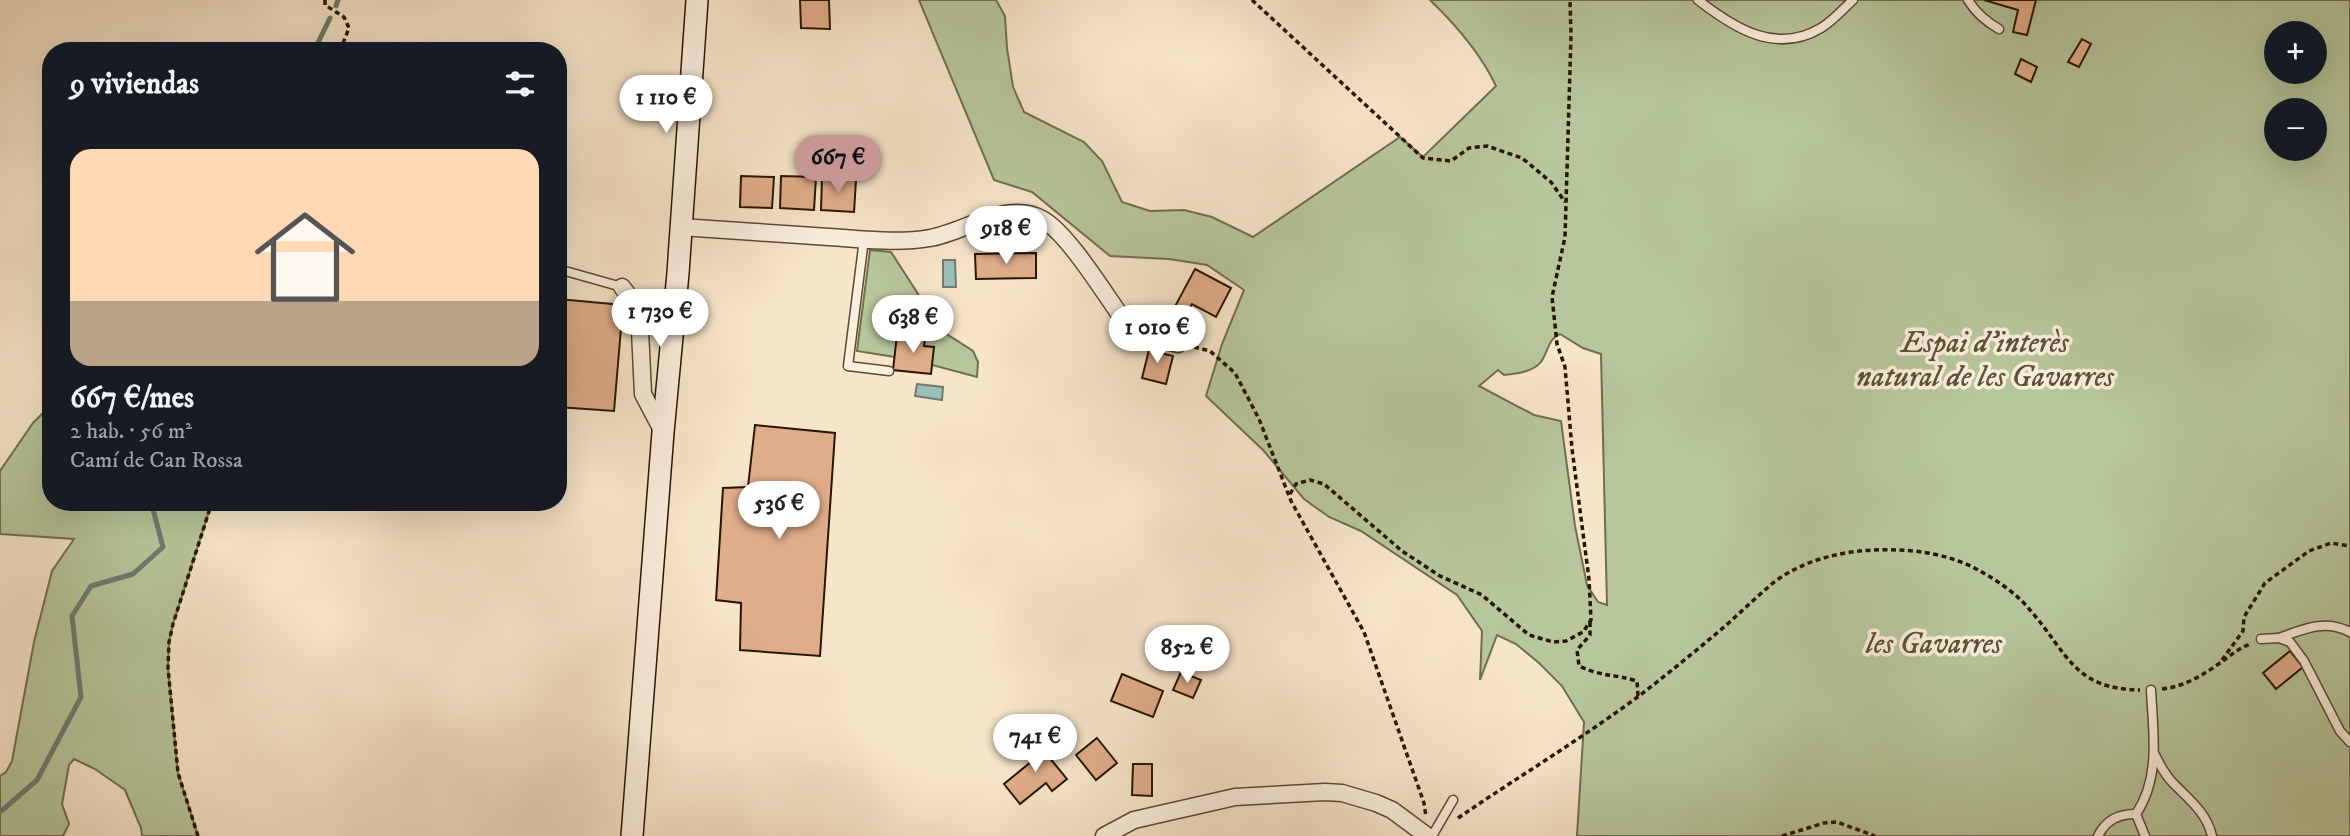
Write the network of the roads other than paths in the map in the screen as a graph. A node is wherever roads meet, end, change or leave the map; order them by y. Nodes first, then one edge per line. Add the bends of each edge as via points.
1 (697, 0) edge
2 (1698, 0) edge
3 (1853, 0) edge
4 (1968, 0) edge
5 (1999, 29) dead end
6 (681, 227) junction
7 (864, 239) junction
8 (567, 271) edge
9 (622, 287) joint
10 (1178, 344) road end
11 (889, 371) dead end
12 (663, 432) junction
13 (2350, 632) edge
14 (2279, 638) junction
15 (2261, 639) road end
16 (2151, 690) road end
17 (2350, 742) edge
18 (2154, 753) junction
19 (1453, 800) dead end
20 (2136, 814) junction
21 (1429, 832) edge
22 (632, 836) edge
23 (1104, 836) edge
24 (2098, 836) edge
25 (2145, 836) edge
26 (2212, 836) edge

1 - 6 main road
2 - 3 lane via 1746,32 1789,40 1823,27
4 - 5 lane
6 - 7 street
6 - 12 main road
7 - 10 street via 930,238 996,215 1021,213 1042,219 1061,236 1125,322 1137,333
7 - 11 lane via 848,366
8 - 9 lane
9 - 12 street via 639,309 643,394
12 - 22 main road
13 - 14 lane via 2318,625
14 - 15 lane
14 - 17 lane via 2290,642 2304,661
16 - 18 lane
18 - 20 lane via 2151,781
18 - 26 lane via 2169,779 2193,800
19 - 21 lane
20 - 24 lane via 2113,818
20 - 25 lane
21 - 23 street via 1376,803 1325,792 1236,797 1134,820

